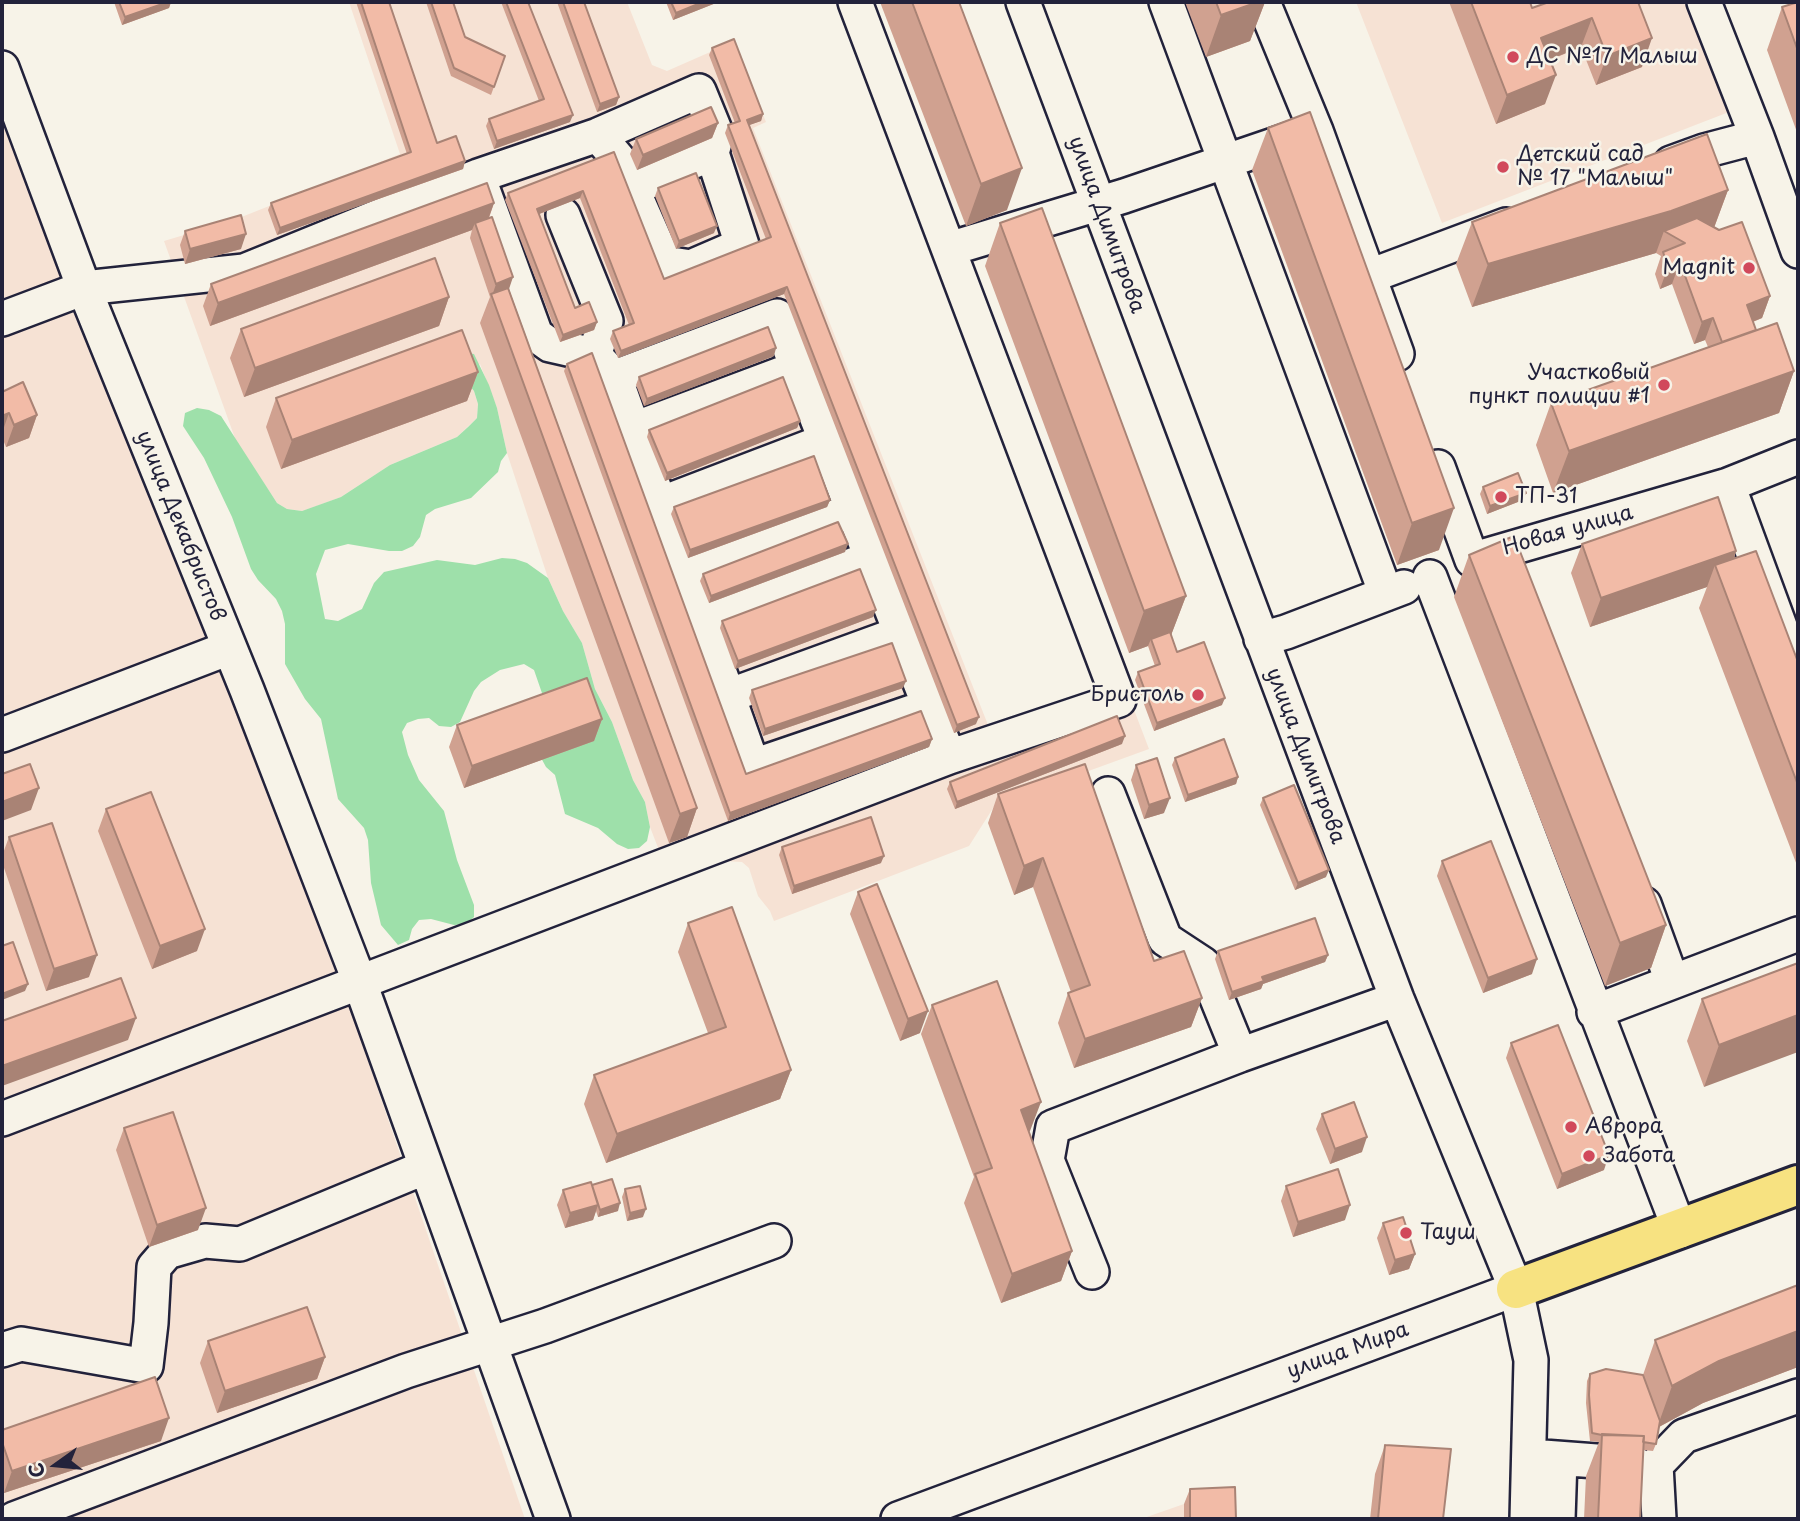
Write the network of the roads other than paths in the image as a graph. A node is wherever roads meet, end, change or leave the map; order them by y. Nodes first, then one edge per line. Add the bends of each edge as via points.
1 (855, 2) edge
2 (1023, 2) edge
3 (1166, 2) edge
4 (1263, 2) edge
5 (1704, 2) edge
6 (2, 68) edge
7 (1315, 131) junction
8 (598, 135) junction
9 (1758, 137) junction
10 (712, 153) junction
11 (1225, 161) junction
12 (1640, 175) edge
13 (478, 176) junction
14 (632, 189) junction
15 (1098, 202) junction
16 (1537, 214) edge
17 (563, 215) dead end
18 (949, 249) junction
19 (1798, 251) edge
20 (1370, 276) junction
21 (84, 288) junction
22 (2, 319) edge
23 (605, 366) junction
24 (797, 368) junction
25 (1409, 387) edge
26 (634, 429) junction
27 (1427, 436) edge
28 (825, 441) junction
29 (1798, 457) edge
30 (1728, 485) junction
31 (660, 504) junction
32 (853, 510) junction
33 (871, 558) junction
34 (1472, 560) junction
35 (685, 573) junction
36 (1430, 577) junction
37 (1386, 594) junction
38 (702, 622) junction
39 (901, 633) junction
40 (1261, 639) junction
41 (229, 648) junction
42 (1798, 674) edge
43 (728, 696) junction
44 (929, 706) junction
45 (2, 735) edge
46 (949, 757) junction
47 (1108, 794) dead end
48 (1634, 879) edge
49 (1798, 934) edge
50 (1672, 981) junction
51 (360, 983) junction
52 (1397, 999) junction
53 (1594, 1012) junction
54 (1240, 1055) junction
55 (2, 1119) edge
56 (426, 1167) junction
57 (1798, 1185) edge
58 (1679, 1231) junction
59 (774, 1241) dead end
60 (1092, 1272) dead end
61 (1516, 1289) junction
62 (488, 1343) junction
63 (2, 1350) edge
64 (1798, 1396) edge
65 (1545, 1457) junction
66 (1656, 1465) junction
67 (14, 1519) edge
68 (553, 1519) edge
69 (898, 1519) edge
70 (1527, 1519) edge
71 (1558, 1519) edge
72 (1659, 1519) edge

1 - 18 street
2 - 15 street, улица Димитрова
3 - 11 street
4 - 7 street
5 - 9 street
6 - 21 street, улица Декабристов
7 - 11 street
7 - 20 street
8 - 10 street via 699,91 717,135
8 - 13 street
8 - 14 street via 620,161
9 - 12 street
9 - 19 street
10 - 14 street
10 - 14 street via 742,245 691,267 665,263
11 - 15 street
11 - 37 street
13 - 21 street via 244,271
13 - 23 street via 536,335
15 - 18 street
15 - 40 street, улица Димитрова
16 - 20 street
17 - 23 street via 606,321
18 - 46 street via 1119,700
20 - 25 street
21 - 22 street
21 - 41 street, улица Декабристов
23 - 24 street via 777,316
23 - 26 street
24 - 26 street
24 - 28 street
26 - 31 street
27 - 34 street
28 - 31 street
28 - 32 street
29 - 30 street, Новая улица
30 - 34 street, Новая улица via 1514,561
30 - 42 street
31 - 35 street
32 - 33 street
32 - 35 street
33 - 38 street
33 - 39 street
34 - 36 street, Новая улица
35 - 38 street
36 - 37 street, Новая улица
36 - 53 street
37 - 40 street, Новая улица
38 - 43 street
39 - 43 street
39 - 44 street
40 - 52 street, улица Димитрова
41 - 45 street
41 - 51 street, улица Декабристов
43 - 44 street via 752,766
44 - 46 street
46 - 51 street
47 - 54 street via 1165,939 1203,964
48 - 50 street
49 - 50 street
50 - 53 street
51 - 55 street
51 - 56 street, улица Декабристов
52 - 54 street
52 - 61 street, улица Димитрова
53 - 58 street
54 - 60 street via 1053,1126 1047,1160
56 - 62 street, улица Декабристов
56 - 63 street via 240,1244 205,1241 167,1252 154,1267 146,1366 20,1343
57 - 58 main road, улица Мира
58 - 61 main road, улица Мира
59 - 62 street
61 - 65 street, улица Димитрова
61 - 69 street, улица Мира
62 - 67 street
62 - 68 street
64 - 66 street via 1684,1436
65 - 66 street
65 - 70 street, улица Димитрова
65 - 71 street
66 - 72 street

